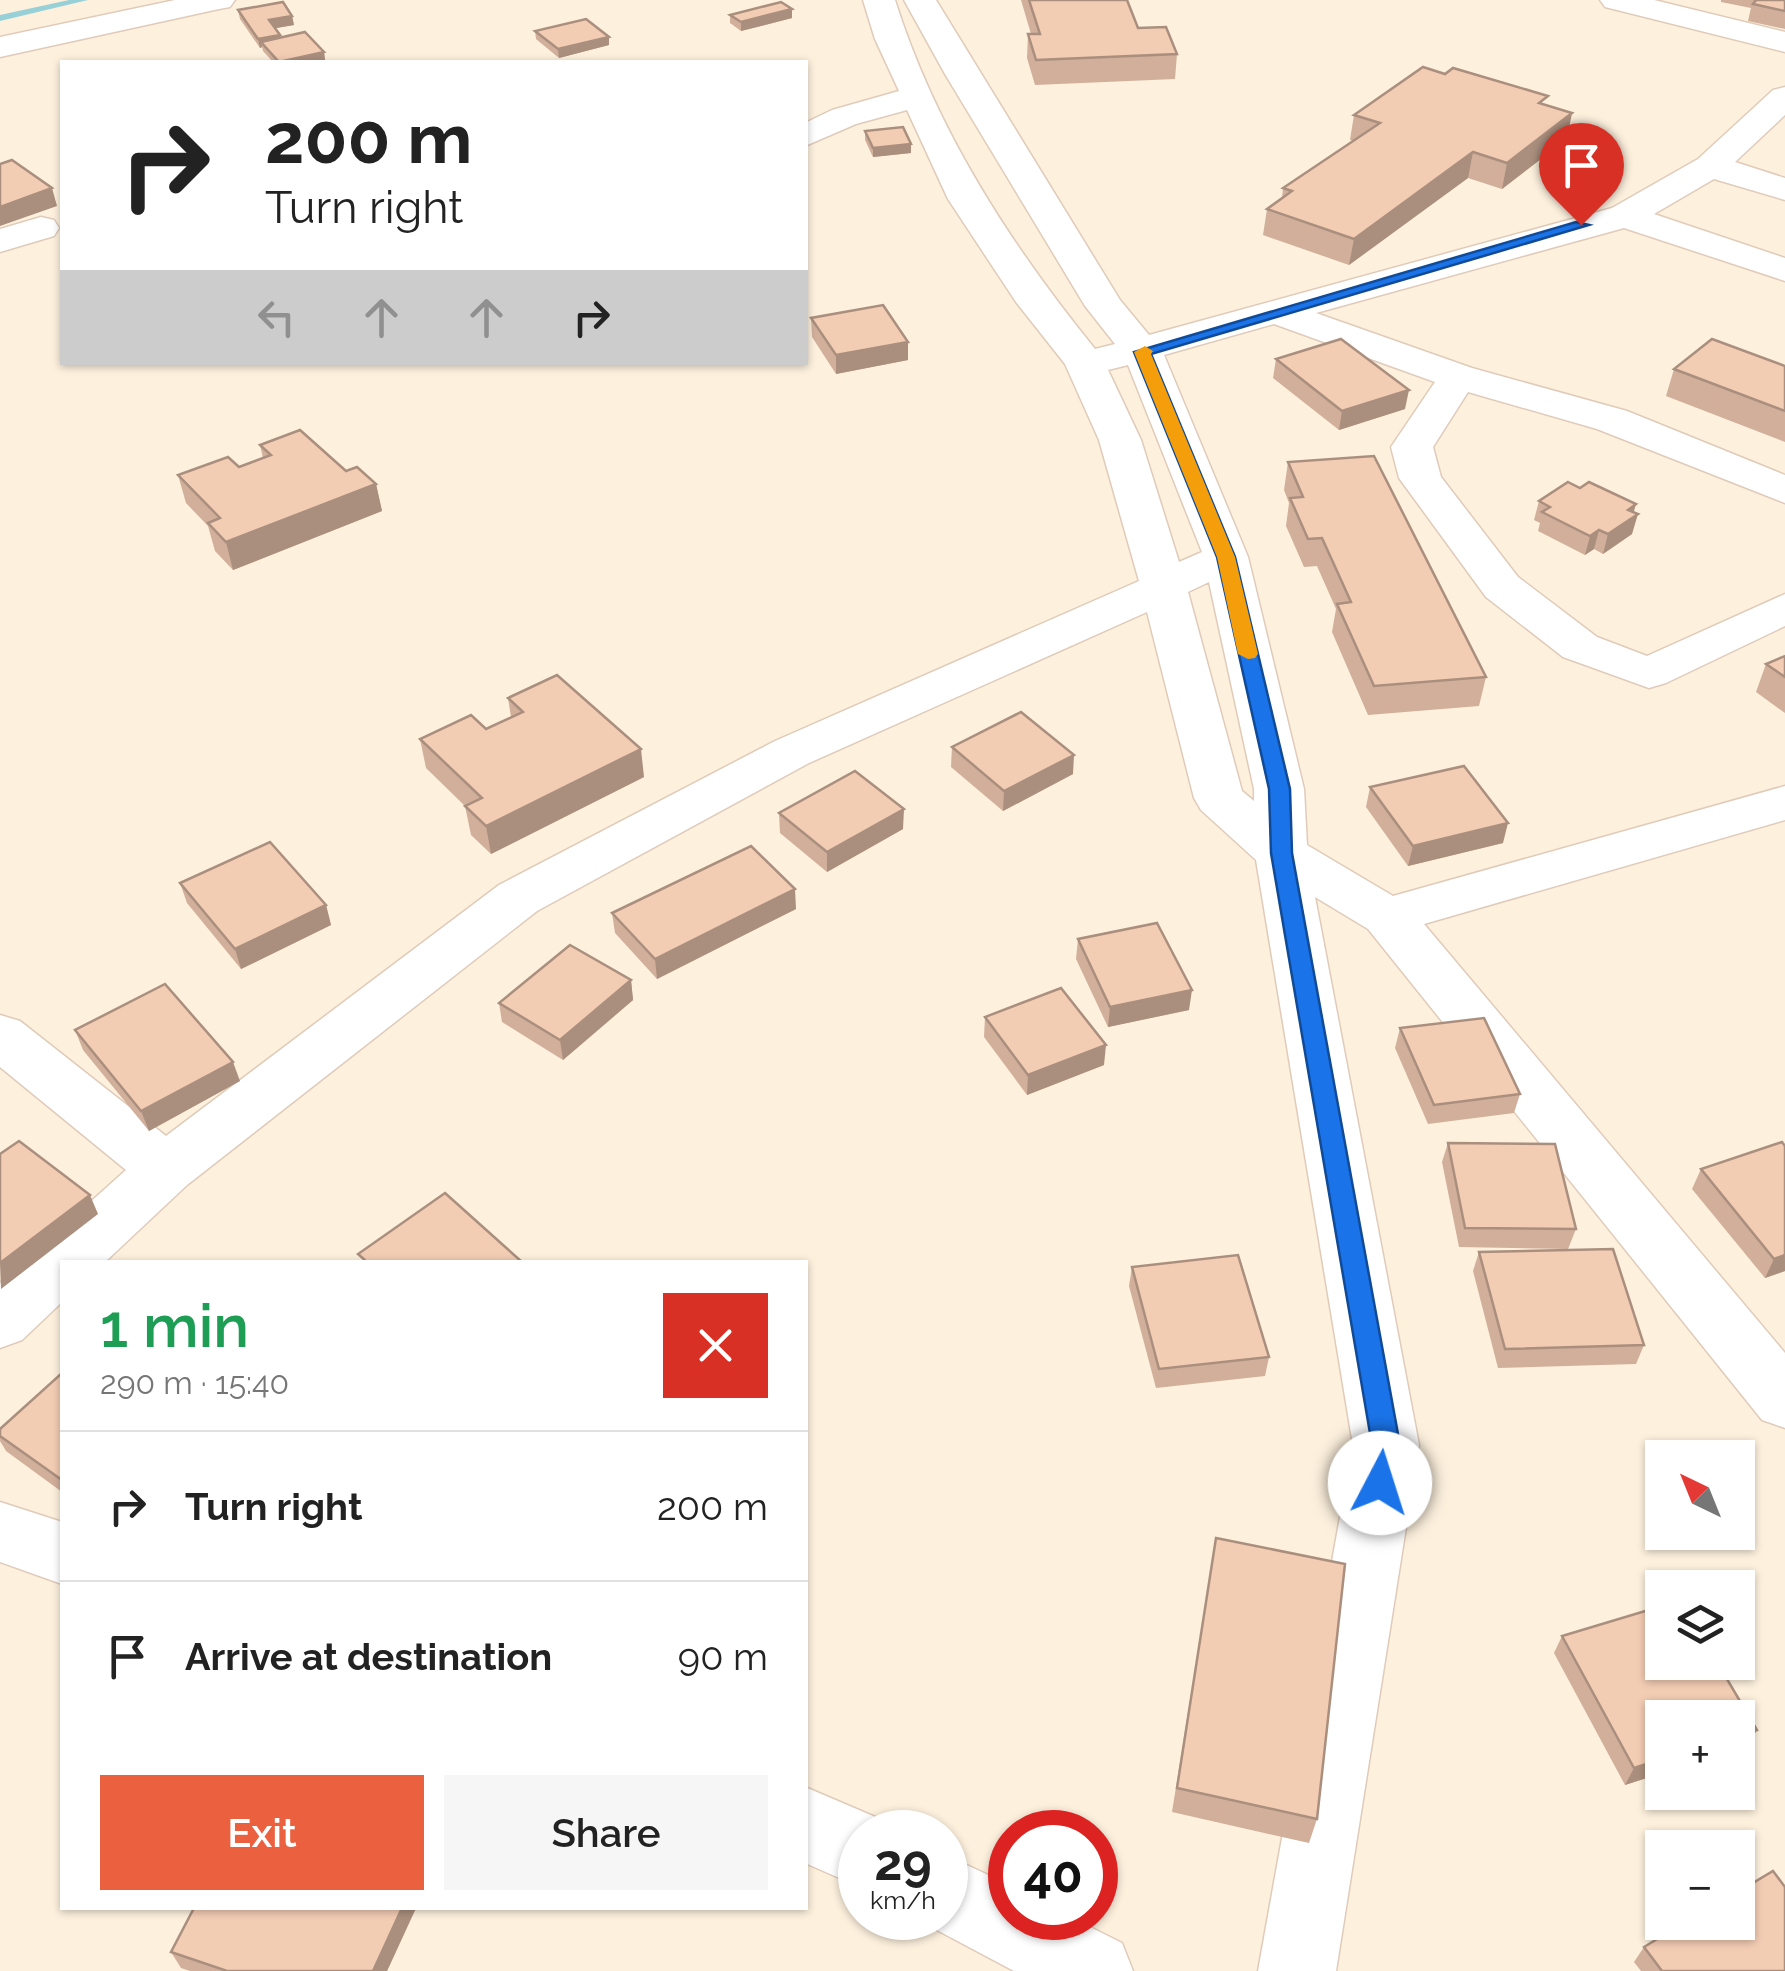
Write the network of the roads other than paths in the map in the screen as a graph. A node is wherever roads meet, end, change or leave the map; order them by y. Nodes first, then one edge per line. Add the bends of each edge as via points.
1 (220, 0) edge
2 (879, 0) edge
3 (920, 0) edge
4 (1616, 0) edge
5 (1785, 42) edge
6 (0, 47) edge
7 (918, 96) junction
8 (1785, 97) edge
9 (808, 135) edge
10 (1710, 166) junction
11 (1785, 189) edge
12 (1626, 216) junction
13 (40, 228) dead end
14 (0, 241) edge
15 (1785, 270) edge
16 (1274, 312) junction
17 (1142, 352) junction
18 (1084, 362) junction
19 (1458, 377) junction
20 (1785, 490) edge
21 (1226, 557) junction
22 (1164, 584) junction
23 (1785, 608) edge
24 (1785, 803) edge
25 (1281, 853) junction
26 (1387, 916) junction
27 (0, 1036) edge
28 (166, 1169) junction
29 (68, 1260) edge
30 (60, 1268) edge
31 (0, 1322) edge
32 (1785, 1400) edge
33 (0, 1532) edge
34 (60, 1552) edge
35 (808, 1825) edge
36 (838, 1839) edge
37 (968, 1906) edge
38 (1094, 1971) edge
39 (1297, 1971) edge

1 - 6 street
2 - 7 street
3 - 17 street via 1104,306
4 - 5 street
7 - 9 street
7 - 18 street via 966,198
8 - 10 street
10 - 11 street
10 - 12 street
12 - 15 street
12 - 16 street
13 - 14 street
16 - 17 street
16 - 19 street
17 - 18 street
17 - 21 street
18 - 22 street via 1120,440
19 - 20 street via 1612,420
19 - 23 street via 1412,447 1420,478 1502,588 1580,647 1649,673
21 - 22 street
21 - 25 street via 1280,789
22 - 25 street via 1219,798
22 - 28 street via 792,752 518,898
24 - 26 street
25 - 26 street
25 - 39 street via 1386,1445
26 - 32 street
27 - 28 street
28 - 29 street
30 - 31 street
33 - 34 street
35 - 36 street
37 - 38 street

